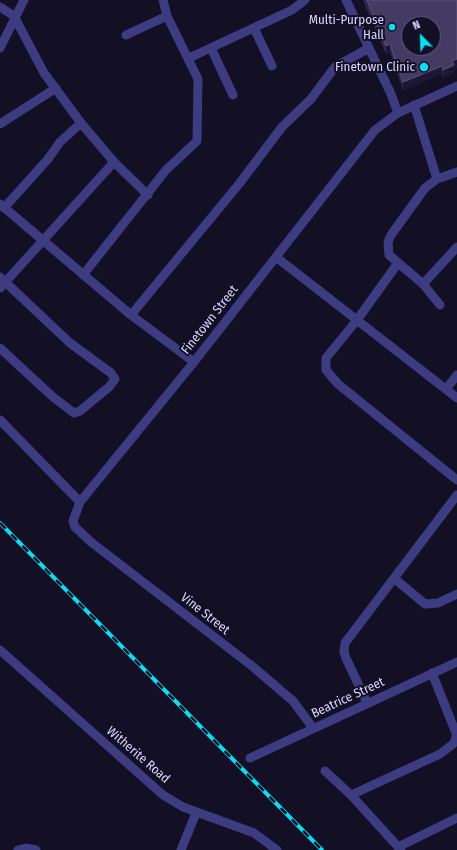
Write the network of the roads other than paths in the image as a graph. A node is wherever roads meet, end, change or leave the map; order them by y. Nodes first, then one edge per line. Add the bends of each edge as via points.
1 (24, 0) edge
2 (163, 0) edge
3 (305, 0) edge
4 (346, 0) edge
5 (0, 7) edge
6 (14, 16) junction
7 (167, 16) junction
8 (254, 28) junction
9 (126, 35) dead end
10 (0, 48) edge
11 (211, 48) junction
12 (369, 48) junction
13 (189, 58) junction
14 (272, 66) dead end
15 (457, 86) edge
16 (56, 88) junction
17 (233, 95) dead end
18 (414, 105) junction
19 (398, 113) junction
20 (81, 123) junction
21 (0, 124) edge
22 (114, 162) junction
23 (457, 172) edge
24 (437, 179) junction
25 (148, 195) junction
26 (2, 206) edge
27 (43, 240) junction
28 (457, 247) edge
29 (276, 257) junction
30 (398, 263) junction
31 (83, 275) junction
32 (2, 282) edge
33 (423, 284) junction
34 (440, 305) dead end
35 (131, 315) junction
36 (357, 320) junction
37 (0, 348) edge
38 (194, 362) junction
39 (457, 375) edge
40 (446, 389) junction
41 (457, 398) edge
42 (0, 420) edge
43 (457, 480) edge
44 (457, 495) edge
45 (80, 502) junction
46 (75, 527) joint
47 (395, 579) junction
48 (457, 594) edge
49 (0, 650) edge
50 (457, 662) edge
51 (432, 674) junction
52 (367, 703) junction
53 (313, 728) junction
54 (250, 758) dead end
55 (325, 771) dead end
56 (351, 795) junction
57 (196, 813) junction
58 (457, 818) edge
59 (400, 848) edge
60 (18, 850) edge
61 (36, 850) edge
62 (181, 850) edge
63 (277, 850) edge

1 - 6 street
2 - 7 street
3 - 8 street via 292,10
4 - 12 street
5 - 6 street
6 - 10 street
6 - 16 street via 44,73
7 - 9 street
7 - 13 street
8 - 11 street
8 - 14 street
11 - 13 street
11 - 17 street
12 - 19 street
12 - 35 street via 334,67 311,98 282,127 239,184
13 - 25 street via 199,82 197,141 166,170
15 - 18 street, Finetown Street
16 - 20 street
16 - 21 street
18 - 19 street, Finetown Street
18 - 24 street
19 - 29 street, Finetown Street via 375,130
20 - 22 street
20 - 26 street via 60,142 48,159
22 - 25 street
22 - 27 street
23 - 24 street
24 - 30 street via 426,188 388,242 389,255
25 - 31 street
26 - 27 street
27 - 31 street
27 - 32 street
28 - 33 street
29 - 36 street
29 - 38 street, Finetown Street
30 - 33 street
30 - 36 street
31 - 35 street
32 - 37 street via 70,343 107,369 115,379 109,387 74,413
33 - 34 street
35 - 38 street
36 - 40 street
36 - 43 street via 326,358 326,370 338,384
38 - 45 street, Finetown Street
39 - 40 street
40 - 41 street
42 - 45 street
44 - 47 street
45 - 46 street, Finetown Street via 73,521
46 - 53 street, Vine Street via 264,676 293,701
47 - 48 street via 425,604 438,603
47 - 52 street via 345,644 346,658
49 - 57 street, Witherite Road via 163,795
50 - 51 street, Beatrice Street
51 - 52 street, Beatrice Street
51 - 56 street via 456,733 453,744 440,754
52 - 53 street, Beatrice Street
53 - 54 street, Beatrice Street
55 - 56 street
56 - 59 street
57 - 62 street
57 - 63 street, Witherite Road via 254,833
58 - 59 street
60 - 61 street

